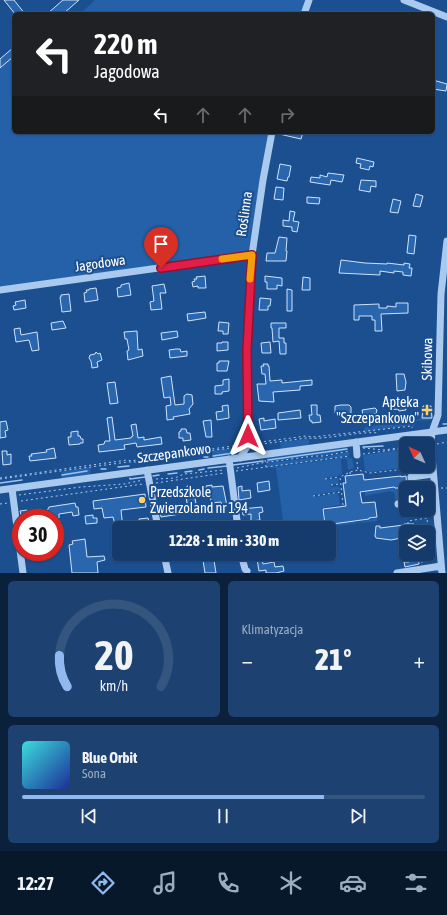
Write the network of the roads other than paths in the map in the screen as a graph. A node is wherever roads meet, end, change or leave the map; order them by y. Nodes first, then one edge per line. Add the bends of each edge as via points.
1 (309, 0) edge
2 (404, 0) edge
3 (305, 12) edge
4 (434, 12) edge
5 (435, 12) edge
6 (447, 17) edge
7 (272, 134) edge
8 (447, 241) edge
9 (252, 255) junction
10 (0, 290) edge
11 (447, 430) edge
12 (432, 432) junction
13 (248, 445) junction
14 (254, 456) junction
15 (240, 458) junction
16 (228, 459) junction
17 (147, 470) junction
18 (433, 474) junction
19 (411, 481) edge
20 (433, 481) edge
21 (0, 490) edge
22 (13, 495) junction
23 (433, 517) edge
24 (157, 521) edge
25 (237, 521) edge
26 (165, 561) edge
27 (243, 561) edge
28 (438, 569) edge
29 (244, 571) edge
30 (23, 573) edge
31 (168, 573) edge
32 (397, 573) edge

1 - 3 street
2 - 4 street
5 - 6 street
7 - 9 street, Roślinna via 262,180
8 - 12 street, Skibowa via 442,294 438,415
9 - 10 street, Jagodowa
9 - 13 street, Roślinna via 247,350
11 - 12 street, Szczepankowo
12 - 14 street, Szczepankowo via 356,449
12 - 18 street, Skibowa
13 - 14 street
13 - 15 street, Roślinna
14 - 15 street, Szczepankowo
15 - 16 street, Szczepankowo
16 - 17 street, Szczepankowo
16 - 25 street
17 - 22 street, Szczepankowo
17 - 24 street
18 - 19 street via 411,477
18 - 20 street, Skibowa
21 - 22 street, Szczepankowo
22 - 30 street
23 - 28 street, Skibowa
26 - 31 street
27 - 29 street
28 - 32 street

